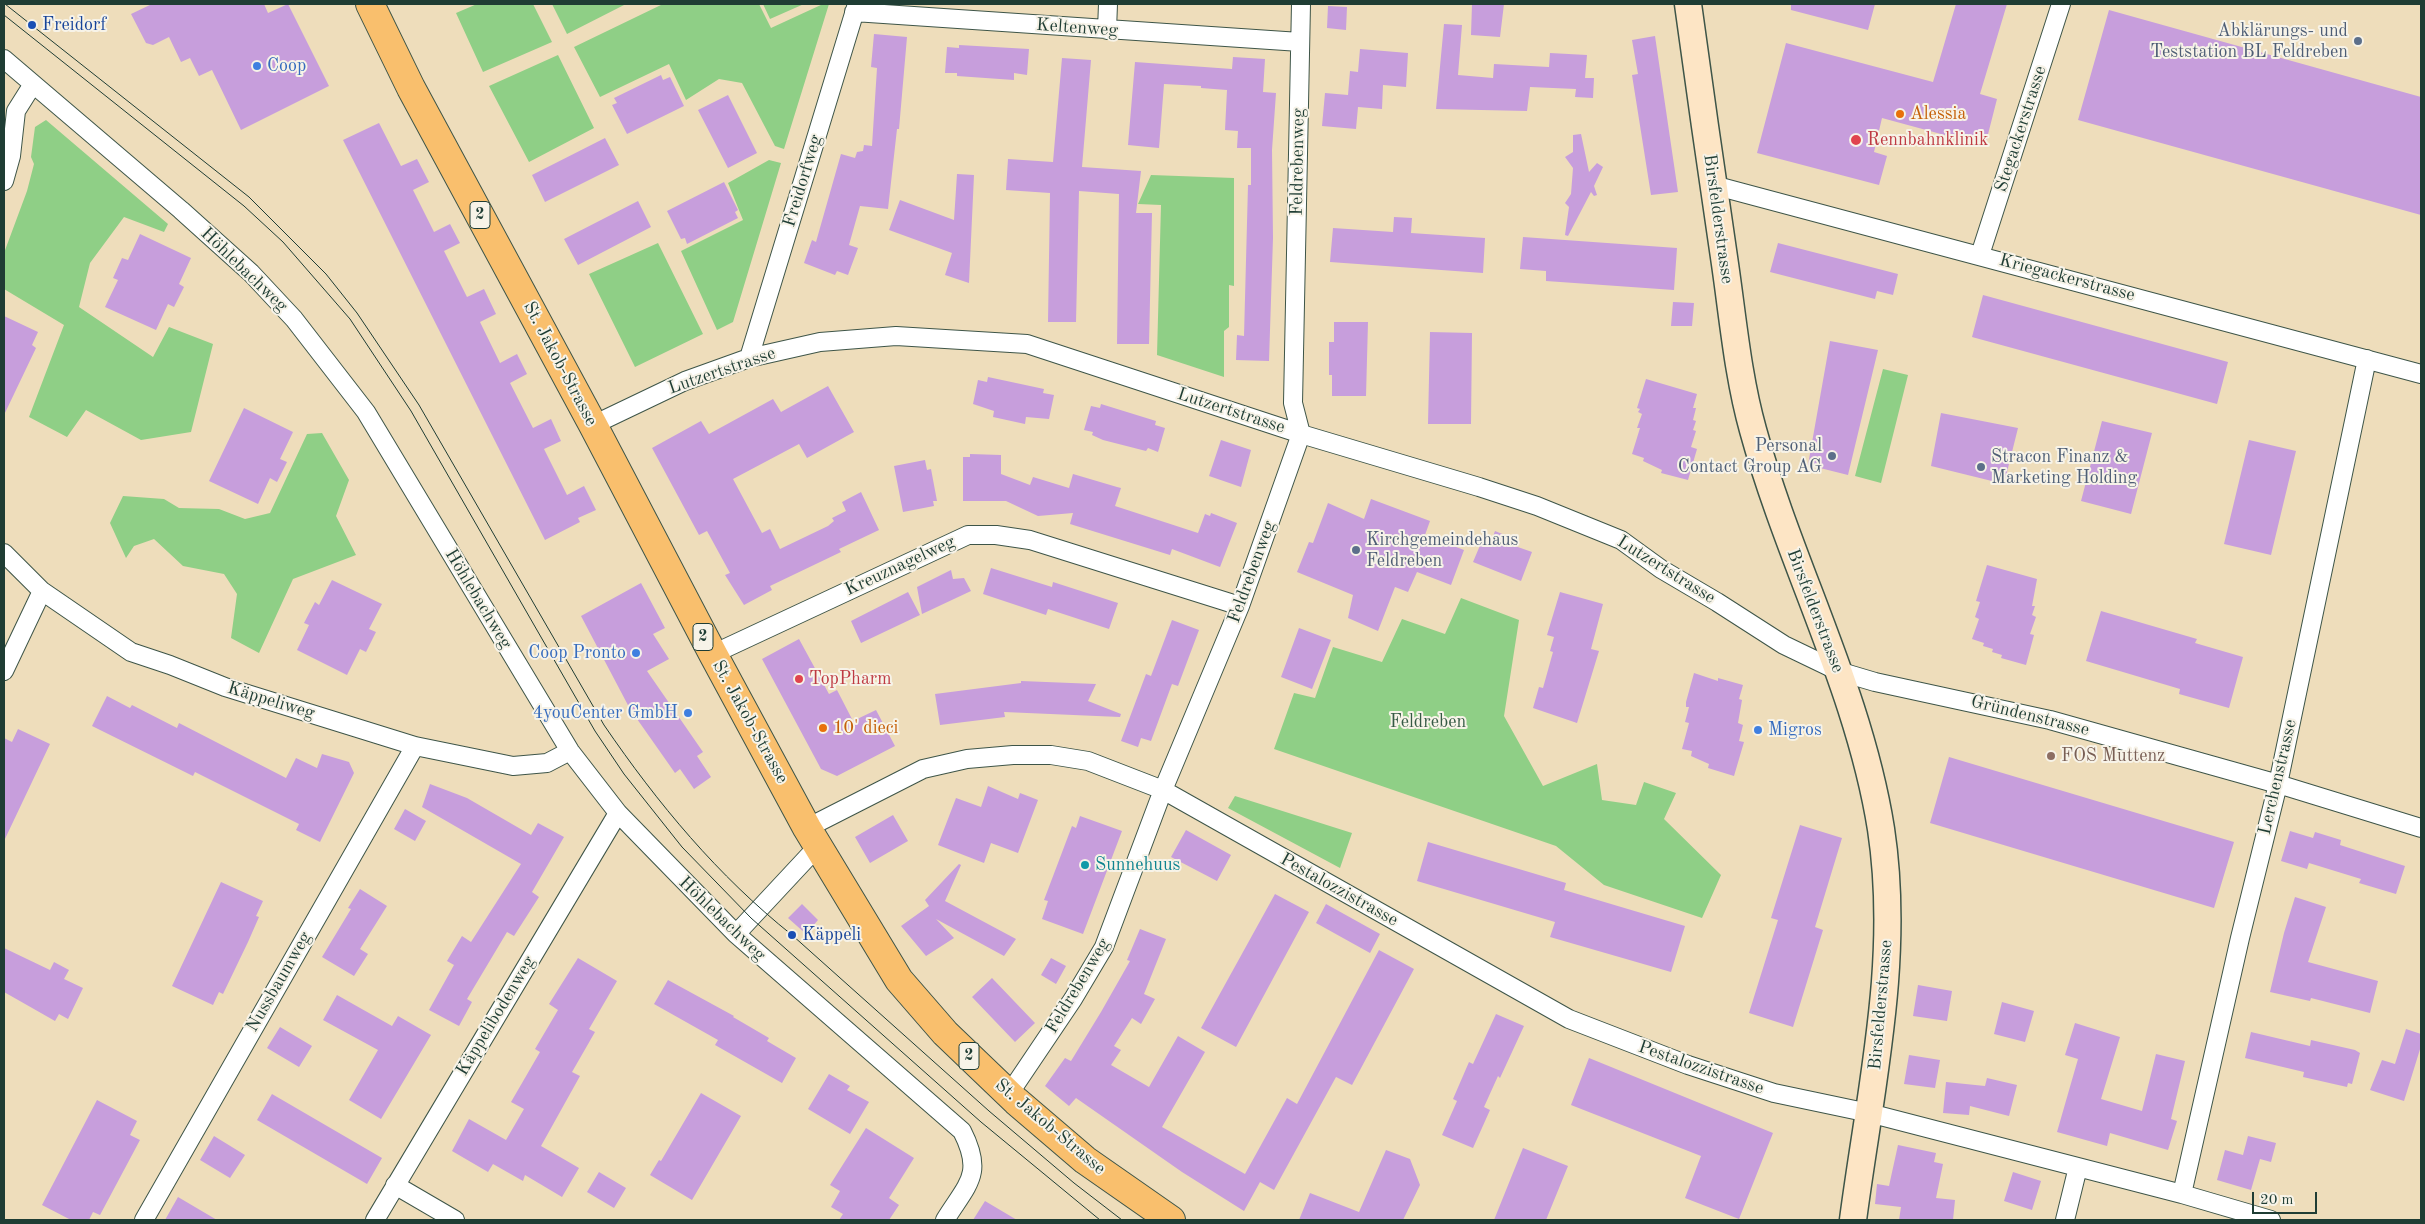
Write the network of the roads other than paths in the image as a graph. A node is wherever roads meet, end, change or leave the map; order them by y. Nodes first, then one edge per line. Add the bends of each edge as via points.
1 (370, 4) edge
2 (1108, 4) edge
3 (1301, 4) edge
4 (1688, 4) edge
5 (2061, 4) edge
6 (855, 8) edge
7 (1107, 30) junction
8 (1300, 42) junction
9 (4, 59) edge
10 (33, 84) junction
11 (4, 181) edge
12 (1713, 185) junction
13 (1980, 255) junction
14 (749, 358) junction
15 (2368, 359) junction
16 (2421, 374) edge
17 (594, 425) junction
18 (1302, 434) junction
19 (4, 553) edge
20 (42, 591) junction
21 (1240, 606) junction
22 (713, 654) junction
23 (4, 671) edge
24 (1838, 671) junction
25 (416, 746) junction
26 (570, 751) junction
27 (2278, 784) junction
28 (1163, 790) junction
29 (618, 813) junction
30 (2421, 828) edge
31 (813, 837) junction
32 (736, 934) junction
33 (1009, 1094) junction
34 (1869, 1113) junction
35 (2078, 1167) junction
36 (395, 1185) junction
37 (2182, 1194) junction
38 (144, 1220) edge
39 (376, 1220) edge
40 (455, 1220) edge
41 (945, 1220) edge
42 (1171, 1220) edge
43 (1853, 1220) edge
44 (2065, 1220) edge
45 (2271, 1220) edge

1 - 17 main road, St. Jakob-Strasse / 2 via 411,88
2 - 7 street
3 - 8 street, Feldrebenweg
4 - 12 main road, Birsfelderstrasse
5 - 13 street, Stegackerstrasse
6 - 7 street, Keltenweg
6 - 14 street, Freidorfweg
7 - 8 street, Keltenweg
8 - 18 street, Feldrebenweg via 1293,403
9 - 10 street, Höhlebachweg
10 - 11 street via 16,111 11,156
10 - 26 street, Höhlebachweg via 251,273 319,349 366,412
12 - 13 street, Kriegackerstrasse
12 - 24 main road, Birsfelderstrasse via 1752,427 1773,498
13 - 15 street, Kriegackerstrasse
14 - 17 street, Lutzertstrasse via 685,381
14 - 18 street, Lutzertstrasse via 820,342 896,336 1027,344
15 - 16 street, Kriegackerstrasse
15 - 27 street, Lerchenstrasse
17 - 22 main road, St. Jakob-Strasse / 2
18 - 21 street, Feldrebenweg
18 - 24 street, Lutzertstrasse via 1479,486 1621,540 1660,569 1784,645
19 - 20 street, Käppeliweg
20 - 23 street
20 - 25 street, Käppeliweg via 131,652 225,687
21 - 22 street, Kreuznagelweg via 1030,540 968,535
21 - 28 street, Feldrebenweg
22 - 31 main road, St. Jakob-Strasse / 2
24 - 27 street, Gründenstrasse via 2050,720
24 - 34 main road, Birsfelderstrasse via 1857,723 1879,820 1886,890 1888,946 1883,1021
25 - 26 street, Käppeliweg via 513,766 547,763
25 - 38 street, Nussbaumweg
26 - 29 street, Höhlebachweg
27 - 30 street, Gründenstrasse
27 - 37 street, Lerchenstrasse
28 - 31 street, Pestalozzistrasse via 1088,761 1041,755 967,759 923,769
28 - 33 street, Feldrebenweg via 1104,947
28 - 34 street, Pestalozzistrasse via 1569,1019 1688,1065 1774,1093
29 - 32 street, Höhlebachweg
29 - 36 street, Käppelibodenweg
31 - 32 street
31 - 33 main road, St. Jakob-Strasse / 2 via 899,980 945,1033
32 - 41 street, Höhlebachweg via 962,1131 972,1151 974,1166
33 - 42 main road, St. Jakob-Strasse / 2 via 1086,1160
34 - 35 street, Pestalozzistrasse
34 - 43 main road, Birsfelderstrasse
35 - 37 street, Pestalozzistrasse
35 - 44 street
36 - 39 street, Käppelibodenweg
36 - 40 street
37 - 45 street, Pestalozzistrasse

